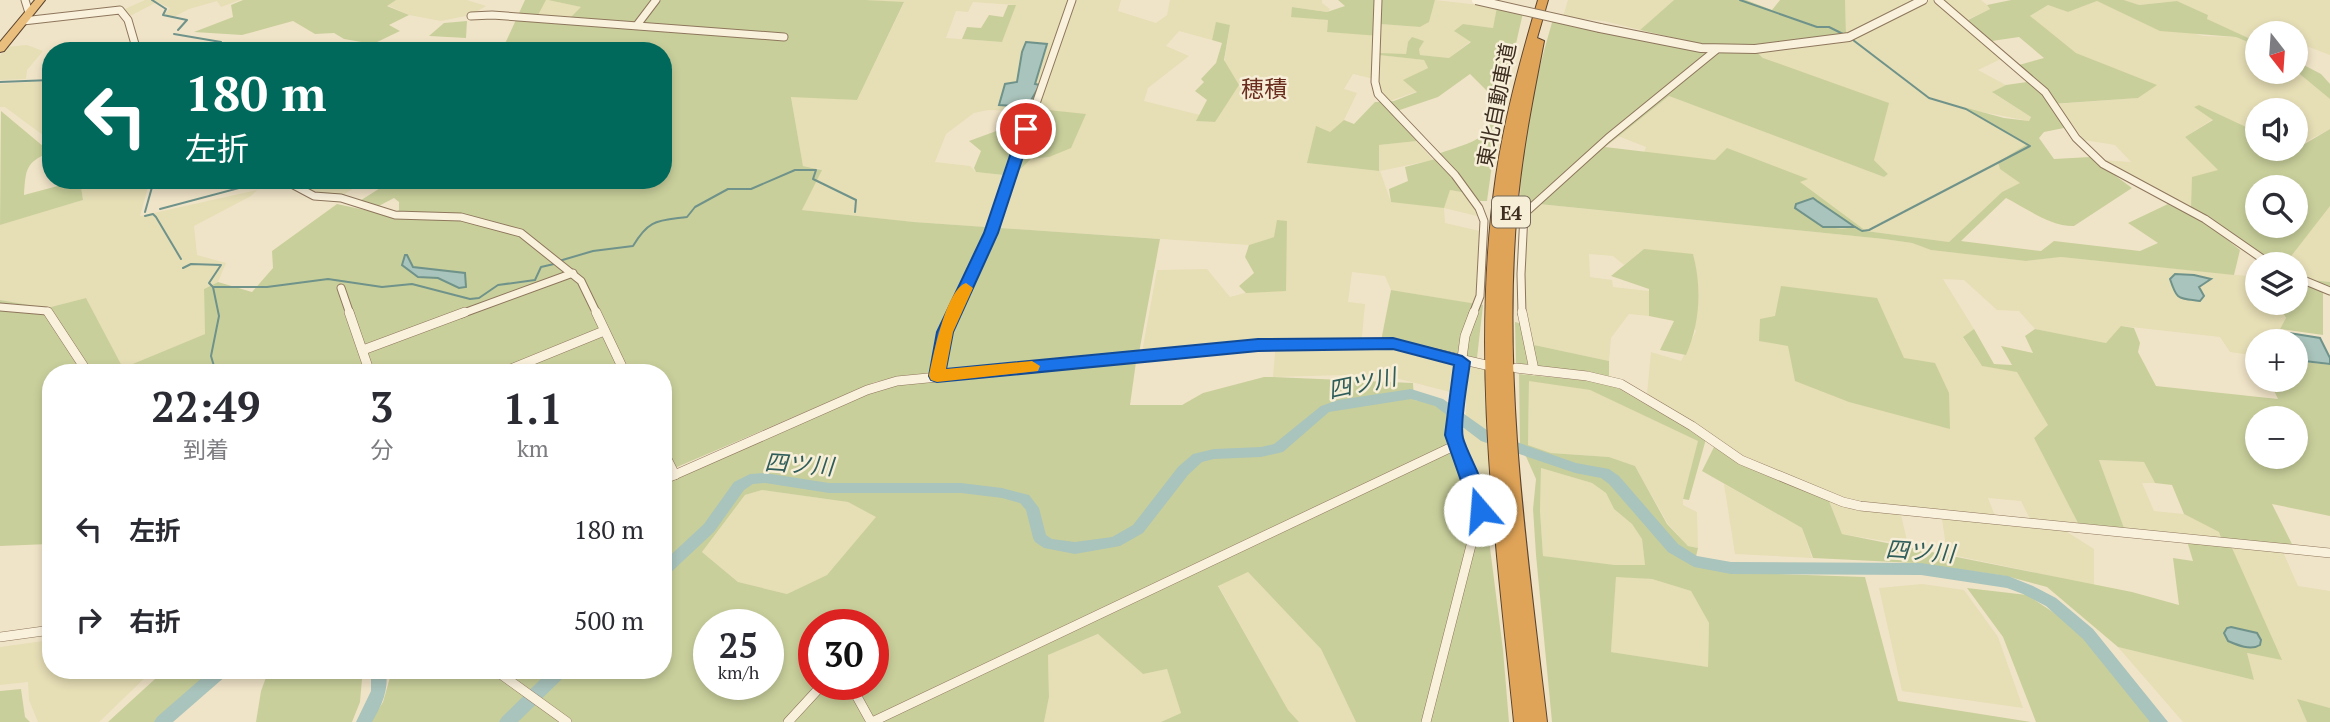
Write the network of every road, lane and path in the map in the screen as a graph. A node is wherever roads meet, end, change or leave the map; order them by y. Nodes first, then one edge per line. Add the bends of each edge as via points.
1 (25, 0) edge
2 (40, 0) edge
3 (656, 0) edge
4 (1072, 0) edge
5 (1378, 0) edge
6 (1476, 0) edge
7 (1543, 0) edge
8 (1553, 0) edge
9 (1923, 0) edge
10 (1938, 0) edge
11 (471, 16) dead end
12 (26, 17) junction
13 (637, 25) junction
14 (784, 37) dead end
15 (134, 42) edge
16 (0, 49) edge
17 (1716, 50) junction
18 (301, 189) edge
19 (2253, 252) edge
20 (573, 273) junction
21 (2308, 282) edge
22 (341, 288) dead end
23 (2330, 291) edge
24 (0, 307) edge
25 (604, 331) junction
26 (363, 350) junction
27 (1462, 362) junction
28 (82, 364) edge
29 (367, 364) edge
30 (523, 364) edge
31 (620, 364) edge
32 (1486, 365) dead end
33 (1516, 368) dead end
34 (1534, 370) junction
35 (937, 376) junction
36 (1503, 426) junction
37 (1456, 445) junction
38 (1505, 459) junction
39 (672, 469) edge
40 (675, 475) junction
41 (672, 476) edge
42 (2330, 553) edge
43 (42, 631) edge
44 (0, 638) edge
45 (507, 679) edge
46 (809, 700) edge
47 (859, 700) edge
48 (791, 721) edge
49 (567, 722) edge
50 (871, 722) edge
51 (1426, 722) edge
52 (1523, 722) edge
53 (1538, 722) edge

1 - 12 street
2 - 12 highway
3 - 13 street
4 - 35 street via 991,233 945,332
5 - 27 street via 1378,94 1484,213 1480,296 1465,336
6 - 17 street, bridge
7 - 36 highway, 東北自動車道 / E4 via 1516,94 1501,188 1495,287
8 - 36 highway, 東北自動車道 / E4 via 1526,96 1513,189
9 - 17 street via 1849,37
10 - 19 street via 2045,92 2097,160 2208,221
11 - 13 street
12 - 15 street via 120,10
12 - 16 highway
13 - 14 street
17 - 34 street via 1524,214 1521,326
18 - 20 street via 395,215 461,217 513,230
20 - 25 street
20 - 26 street
21 - 23 street
22 - 26 street
24 - 28 street via 47,311
25 - 30 street
25 - 31 street
26 - 29 street
27 - 32 street
27 - 35 street via 1393,344 1287,343
27 - 37 street via 1453,425
33 - 34 street
34 - 42 street via 1620,384 1741,460 1860,506
35 - 40 street via 879,385
36 - 38 highway, 東北自動車道 / E4
37 - 50 street
37 - 51 street via 1480,510
38 - 52 highway, 東北自動車道 / E4
38 - 53 highway, 東北自動車道 / E4
39 - 40 street
40 - 41 street
43 - 44 street
45 - 49 street
46 - 48 street
47 - 50 street

